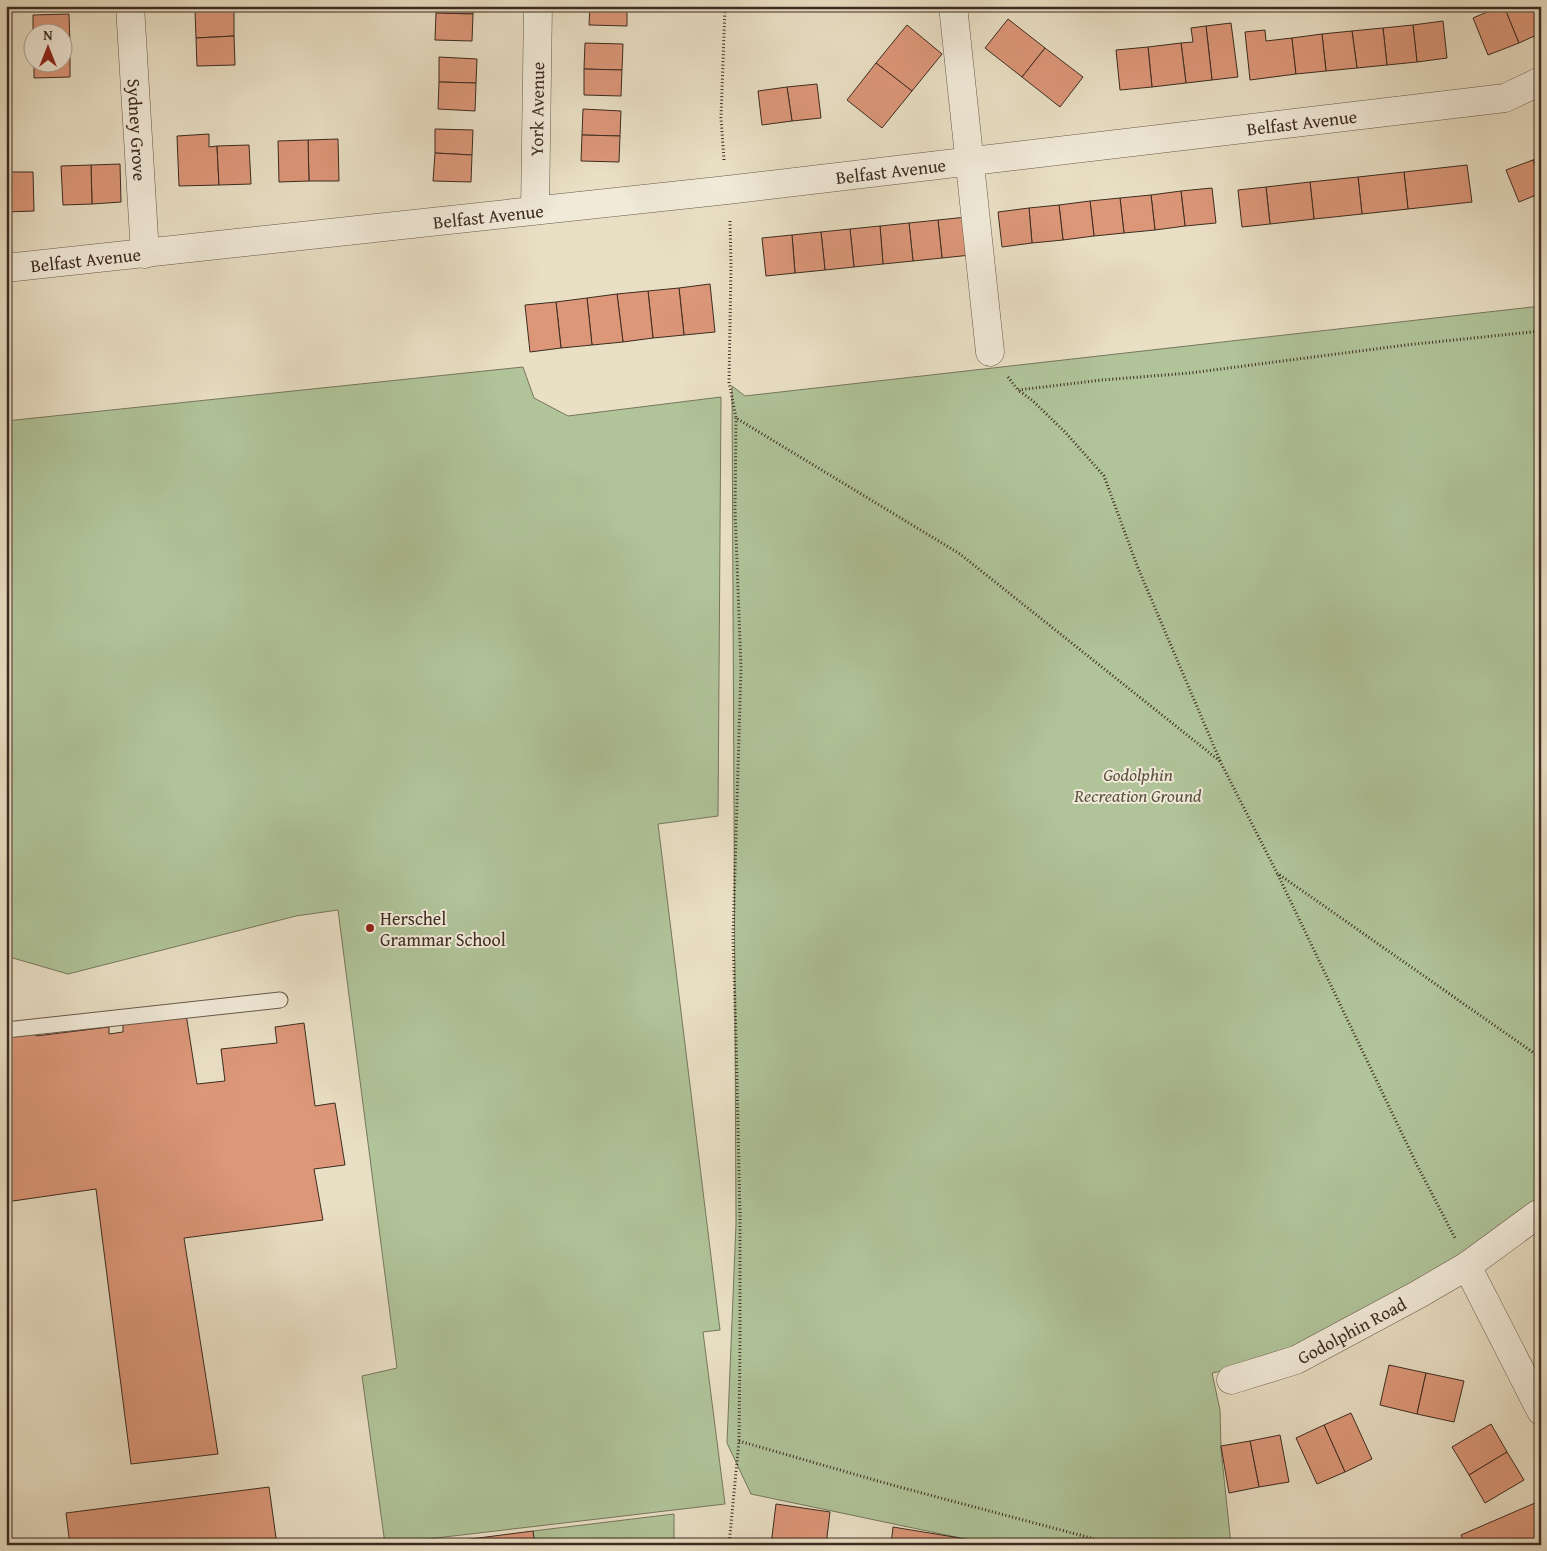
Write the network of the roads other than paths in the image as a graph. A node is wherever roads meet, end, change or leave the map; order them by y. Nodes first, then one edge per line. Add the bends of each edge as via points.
1 (130, 6) edge
2 (538, 6) edge
3 (953, 6) edge
4 (1541, 81) edge
5 (969, 162) junction
6 (535, 210) junction
7 (146, 254) junction
8 (6, 268) edge
9 (990, 352) dead end
10 (280, 1000) dead end
11 (6, 1030) edge
12 (1538, 1214) dead end
13 (1467, 1266) junction
14 (1231, 1380) dead end
15 (1541, 1411) edge

1 - 7 street, Sydney Grove
2 - 6 street, York Avenue
3 - 5 street
4 - 5 street, Belfast Avenue via 1504,98
5 - 6 street, Belfast Avenue
5 - 9 street, Belfast Avenue
6 - 7 street, Belfast Avenue
7 - 8 street, Belfast Avenue
10 - 11 lane
12 - 13 street, Godolphin Road
13 - 14 street, Godolphin Road via 1296,1360
13 - 15 street

